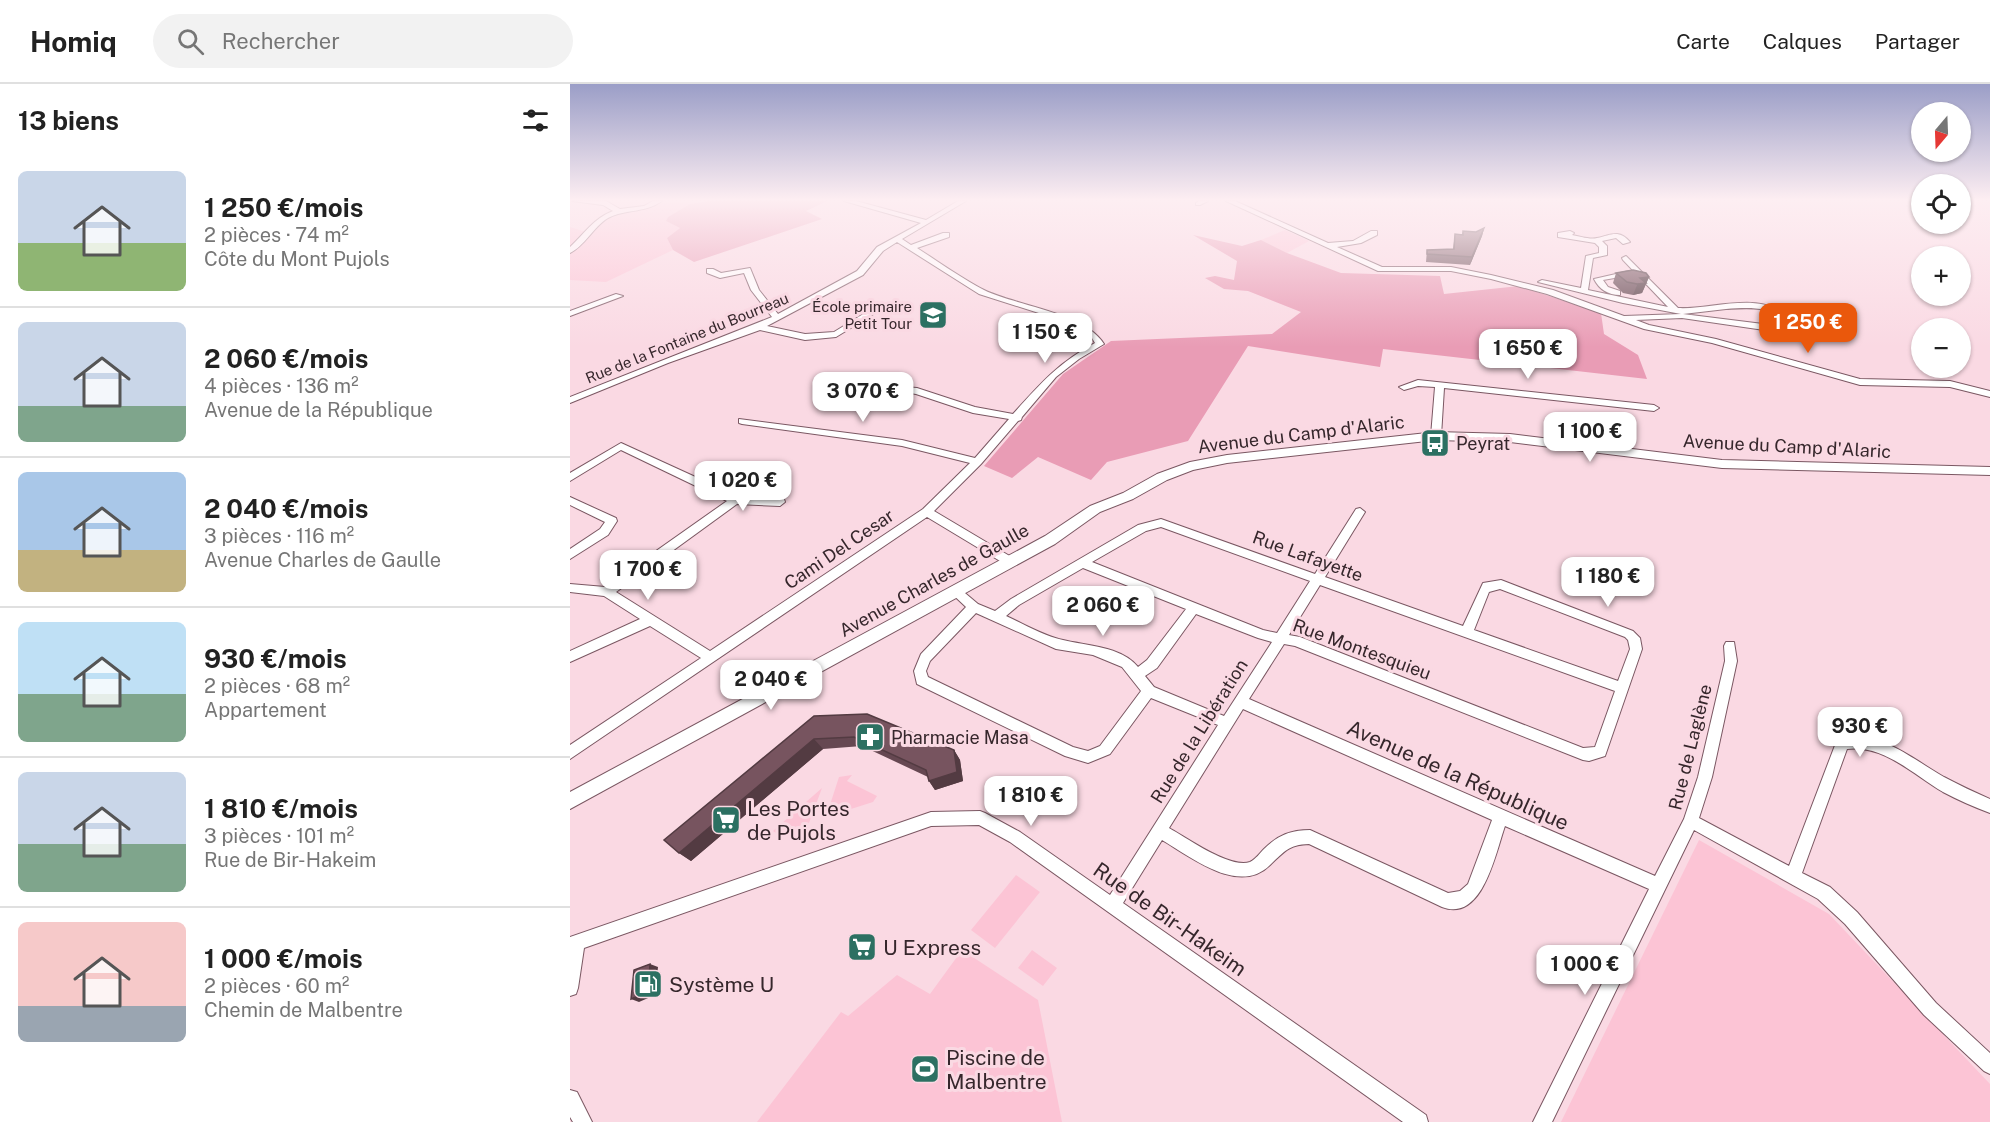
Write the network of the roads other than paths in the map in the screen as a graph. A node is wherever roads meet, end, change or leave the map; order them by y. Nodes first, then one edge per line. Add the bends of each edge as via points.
1 (880, 249) edge
2 (913, 249) edge
3 (1365, 249) edge
4 (1603, 249) edge
5 (1626, 258) dead end
6 (1466, 268) junction
7 (710, 271) dead end
8 (1639, 272) junction
9 (1654, 289) junction
10 (1584, 291) junction
11 (619, 296) dead end
12 (1627, 296) dead end
13 (1635, 303) junction
14 (876, 310) dead end
15 (1675, 310) junction
16 (570, 314) edge
17 (777, 318) junction
18 (1621, 319) junction
19 (759, 327) junction
20 (1440, 384) junction
21 (1404, 387) dead end
22 (895, 388) dead end
23 (1990, 394) edge
24 (572, 396) edge
25 (1654, 408) dead end
26 (1018, 417) junction
27 (742, 421) dead end
28 (1436, 436) junction
29 (977, 462) junction
30 (1190, 466) joint
31 (1990, 471) edge
32 (570, 478) edge
33 (735, 500) junction
34 (570, 501) edge
35 (780, 502) dead end
36 (927, 512) junction
37 (1360, 512) dead end
38 (570, 555) edge
39 (1009, 561) junction
40 (1083, 563) junction
41 (1318, 578) junction
42 (570, 588) edge
43 (955, 591) junction
44 (607, 592) junction
45 (974, 607) junction
46 (1194, 608) junction
47 (996, 617) junction
48 (651, 620) junction
49 (1467, 632) junction
50 (1281, 638) junction
51 (1730, 646) dead end
52 (570, 657) edge
53 (710, 657) junction
54 (1137, 674) junction
55 (1622, 688) junction
56 (1149, 691) junction
57 (1241, 702) junction
58 (1227, 723) junction
59 (570, 753) edge
60 (570, 801) edge
61 (1990, 806) edge
62 (1501, 816) junction
63 (1691, 821) junction
64 (1159, 831) junction
65 (1793, 876) junction
66 (1659, 886) junction
67 (1113, 904) junction
68 (573, 944) edge
69 (570, 988) edge
70 (1990, 1065) edge
71 (570, 1099) edge
72 (583, 1122) edge
73 (1419, 1122) edge
74 (1542, 1122) edge

1 - 17 street, Rue de la Fontaine du Bourreau via 860,273
2 - 26 street, Cami Del Cesar via 982,292 1045,312 1083,329 1100,344 1053,375
3 - 6 street via 1363,261 1388,270
4 - 10 street via 1603,255 1590,256
5 - 8 street
6 - 10 street
6 - 18 street via 1577,301
7 - 17 street via 720,276 747,270 755,290
8 - 9 street
8 - 12 street via 1598,279 1606,290
9 - 13 street via 1653,295
9 - 15 street
10 - 13 street
11 - 16 street
13 - 15 street
14 - 19 street via 836,334 805,338
15 - 18 street via 1754,306 1772,308 1784,314 1787,321 1771,328 1682,316
17 - 19 street, Rue de la Fontaine du Bourreau
18 - 23 street via 1860,382 1950,384
19 - 24 street, Rue de la Fontaine du Bourreau
20 - 21 street
20 - 25 street
20 - 28 street
22 - 26 street via 973,410
26 - 29 street, Cami Del Cesar
27 - 29 street via 903,443
28 - 30 main road, Avenue du Camp d'Alaric
28 - 31 main road, Avenue du Camp d'Alaric via 1510,438 1739,465
29 - 36 street, Cami Del Cesar
30 - 39 main road, Avenue Charles de Gaulle via 1095,509 1050,540
32 - 33 street via 621,446
33 - 35 street
33 - 44 street
34 - 38 street via 612,521 604,532
36 - 39 street
36 - 53 street, Cami Del Cesar
37 - 41 street, Rue de la Libération
39 - 43 main road, Avenue Charles de Gaulle
40 - 41 street, Rue Lafayette via 1142,528 1161,524
40 - 46 street, Rue Montesquieu
40 - 47 street, Rue Lafayette
41 - 49 street, Rue Lafayette
41 - 50 street, Rue de la Libération
42 - 44 street
43 - 45 street
43 - 60 main road, Avenue Charles de Gaulle
44 - 48 street
45 - 47 street
45 - 56 street via 925,658 920,671 922,680 1070,752 1088,756 1105,750
46 - 50 street, Rue Montesquieu via 1262,635
46 - 54 street via 1152,664
47 - 54 street via 1066,647 1100,651 1127,663
48 - 52 street
48 - 53 street
49 - 55 street, Rue Lafayette
49 - 55 street via 1488,586 1508,586 1629,634 1636,649
50 - 55 street, Rue Montesquieu via 1583,754 1595,754 1604,746
50 - 57 street, Rue de la Libération
51 - 63 street, Rue de Laglène via 1726,683
53 - 59 street, Cami Del Cesar
54 - 56 street
56 - 58 street
57 - 58 street, Rue de la Libération
57 - 62 street, Avenue de la République
58 - 64 street, Rue de la Libération
61 - 65 street via 1872,744 1854,740 1842,744
62 - 64 street via 1477,885 1471,895 1454,901 1430,895 1310,837 1281,842 1263,863 1239,870
62 - 66 street, Avenue de la République
63 - 65 street
63 - 66 street, Rue de Laglène
64 - 67 street, Rue de la Libération
65 - 70 street via 1824,893 1851,918 1930,1009
66 - 74 street, Rue de Laglène
67 - 68 street, Rue de Bir-Hakeim via 980,818 931,819
67 - 73 street, Rue de Bir-Hakeim
68 - 69 street
71 - 72 street

